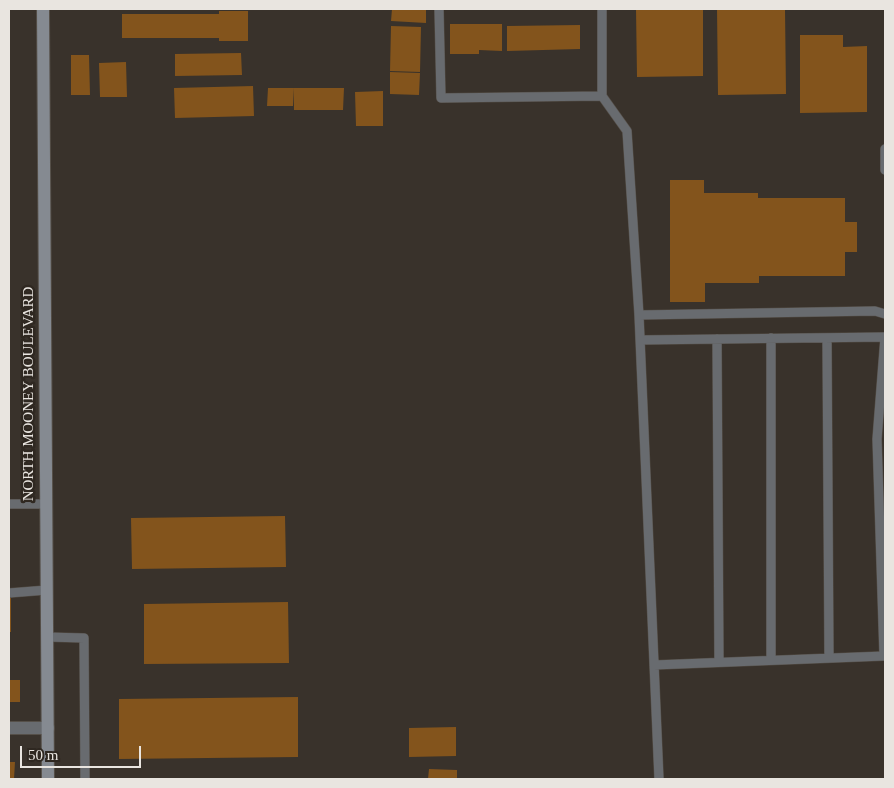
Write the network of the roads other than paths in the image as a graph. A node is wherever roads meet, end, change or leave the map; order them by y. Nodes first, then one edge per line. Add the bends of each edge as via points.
1 (43, 9) edge
2 (439, 9) edge
3 (602, 9) edge
4 (602, 96) junction
5 (885, 149) edge
6 (885, 170) edge
7 (885, 314) edge
8 (639, 315) junction
9 (771, 338) junction
10 (828, 338) junction
11 (717, 339) junction
12 (640, 340) junction
13 (9, 504) edge
14 (46, 504) junction
15 (47, 590) junction
16 (9, 594) edge
17 (47, 637) junction
18 (830, 658) junction
19 (771, 660) junction
20 (719, 662) junction
21 (654, 665) junction
22 (9, 728) edge
23 (48, 728) junction
24 (48, 779) edge
25 (85, 779) edge
26 (659, 779) edge

1 - 14 street, NORTH MOONEY BOULEVARD
2 - 4 lane via 442,98
3 - 4 lane
4 - 8 lane via 627,131
5 - 6 lane
7 - 8 lane via 875,311
8 - 12 lane
9 - 10 lane
9 - 11 lane
9 - 19 lane
10 - 18 lane
10 - 18 lane via 885,337 878,439 884,656
11 - 12 lane
11 - 20 lane
12 - 21 lane
13 - 14 lane
14 - 15 street, NORTH MOONEY BOULEVARD
15 - 16 lane
15 - 17 street, NORTH MOONEY BOULEVARD
17 - 23 street, NORTH MOONEY BOULEVARD
17 - 25 lane via 84,638
18 - 19 lane
19 - 20 lane
20 - 21 lane
21 - 26 lane
22 - 23 street
23 - 24 street, NORTH MOONEY BOULEVARD

